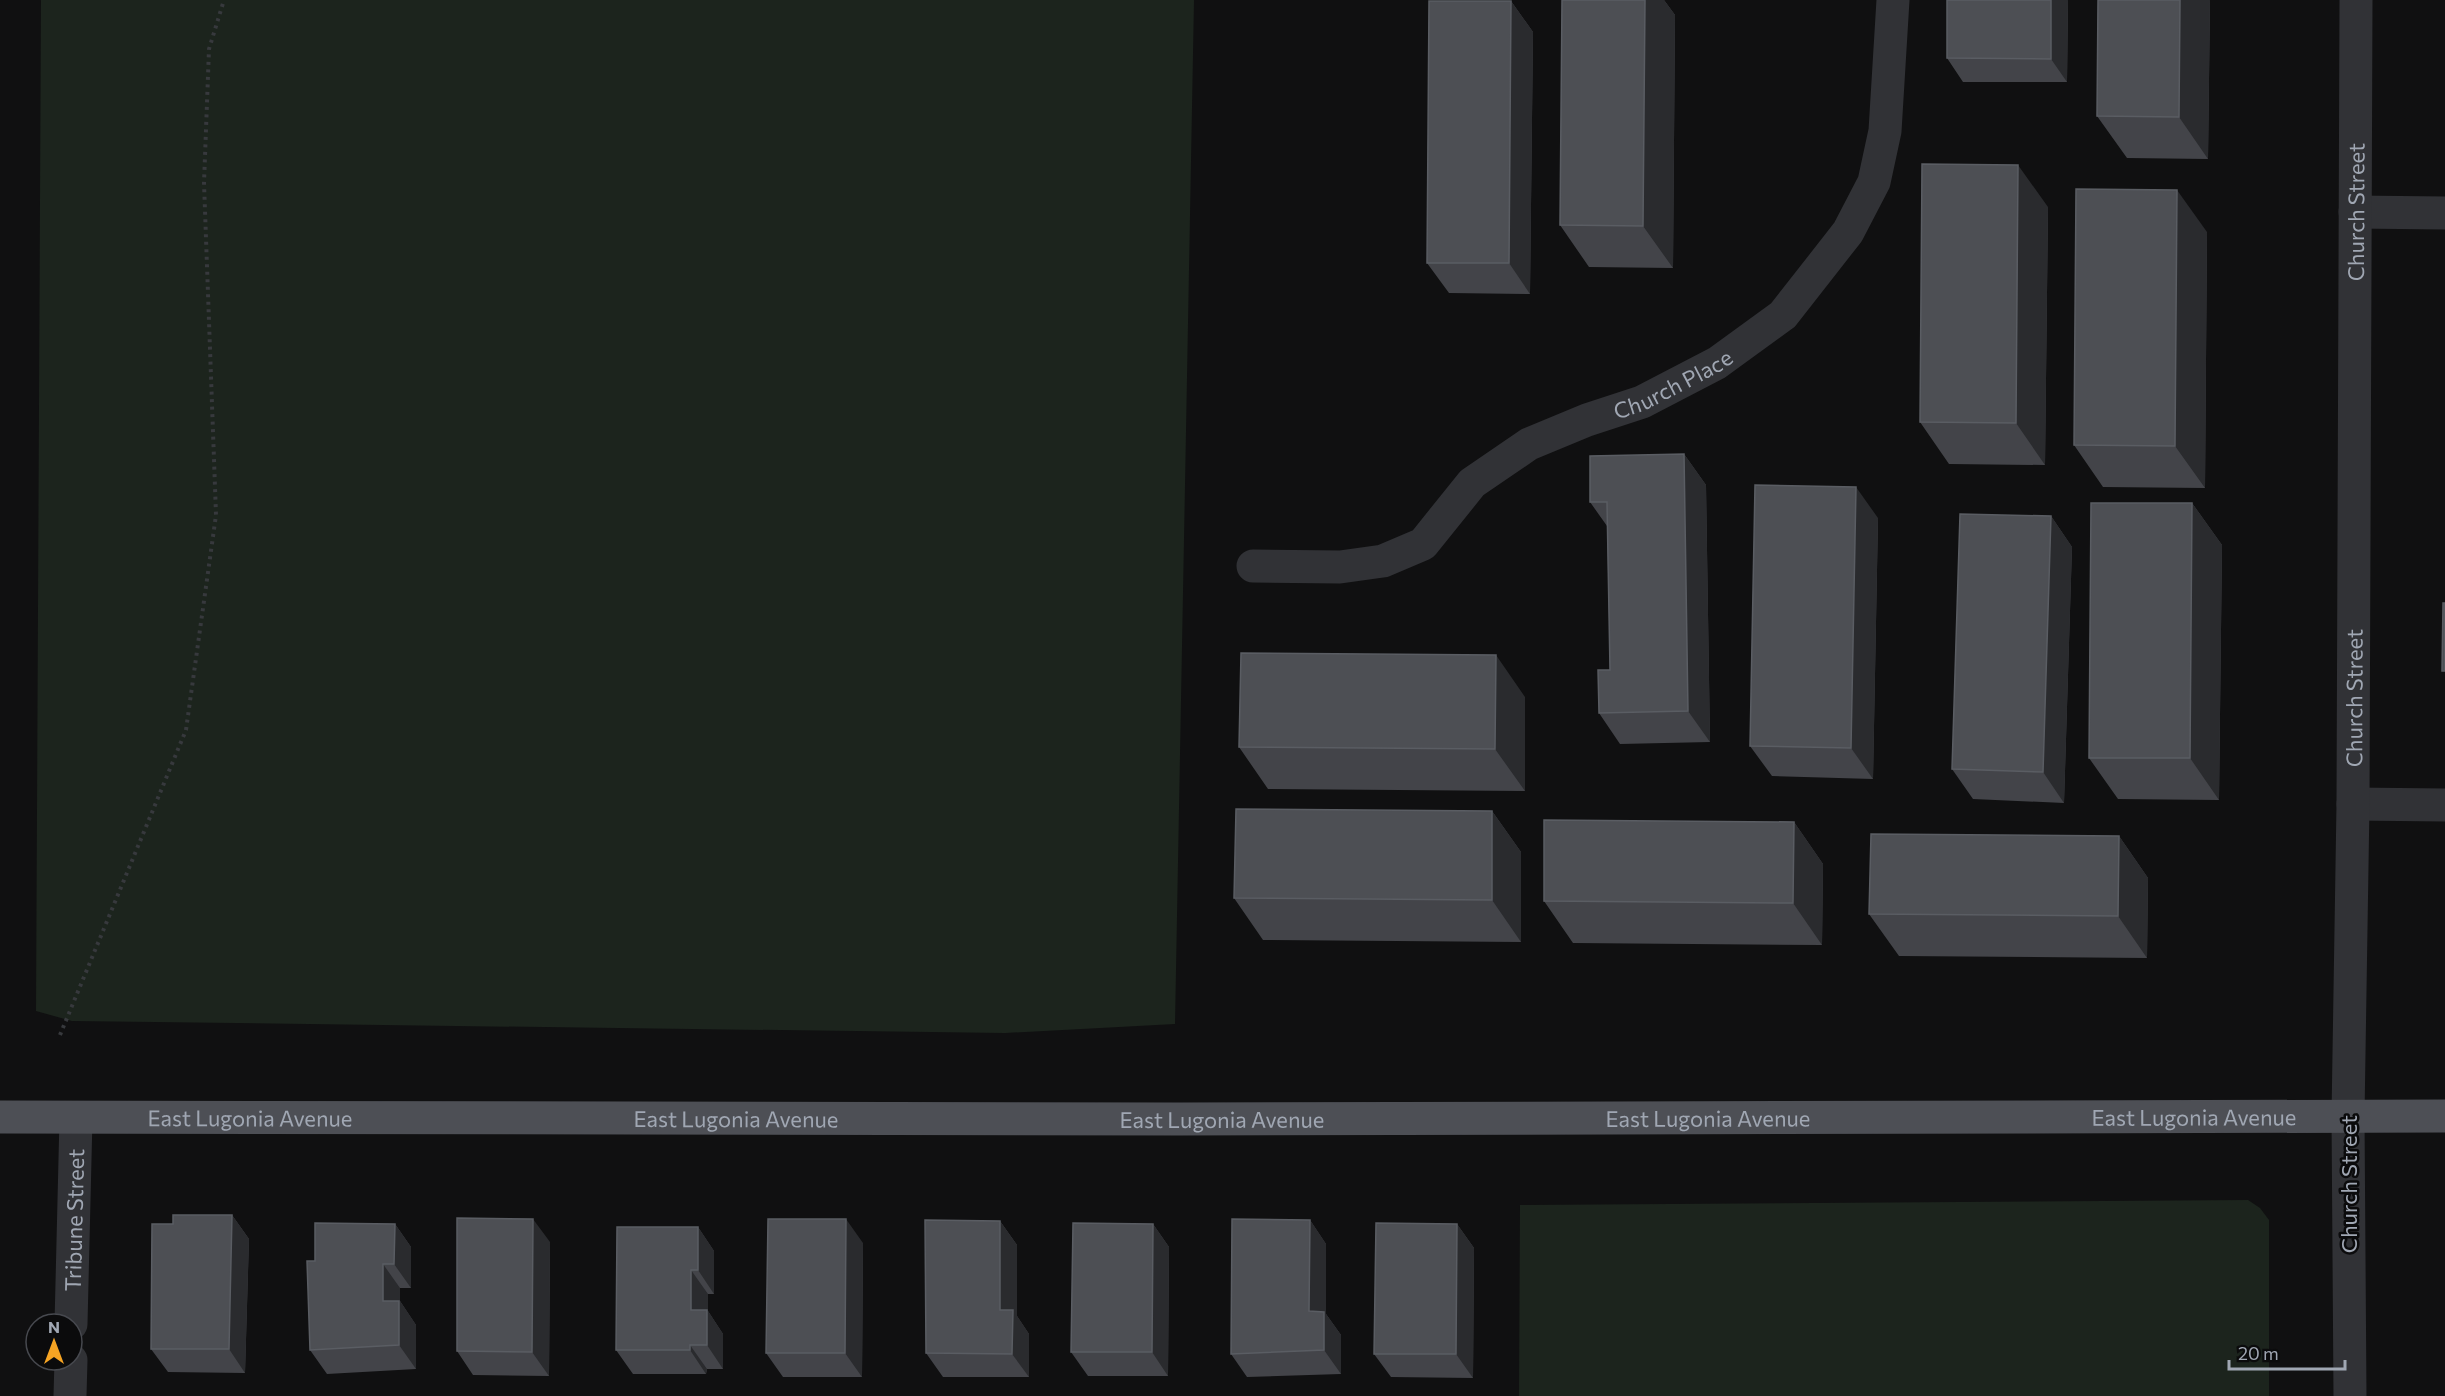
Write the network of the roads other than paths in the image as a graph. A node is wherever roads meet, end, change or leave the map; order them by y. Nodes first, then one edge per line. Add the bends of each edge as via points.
1 (1893, 0) edge
2 (2356, 0) edge
3 (2355, 212) junction
4 (2445, 213) edge
5 (1252, 566) dead end
6 (2353, 804) junction
7 (2445, 805) edge
8 (2348, 1116) junction
9 (2445, 1116) edge
10 (0, 1117) edge
11 (76, 1118) junction
12 (71, 1312) edge
13 (71, 1372) edge
14 (70, 1396) edge
15 (2350, 1396) edge

1 - 5 street, Church Place via 1885,131 1874,182 1848,232 1783,315 1717,363 1642,402 1529,444 1472,483 1423,544 1383,561 1340,567
2 - 3 street, Church Street
3 - 4 street
3 - 6 street, Church Street
6 - 7 street
6 - 8 street, Church Street
8 - 9 main road, East Lugonia Avenue
8 - 11 main road, East Lugonia Avenue
8 - 15 street, Church Street
10 - 11 main road, East Lugonia Avenue
11 - 12 street, Tribune Street
13 - 14 street

